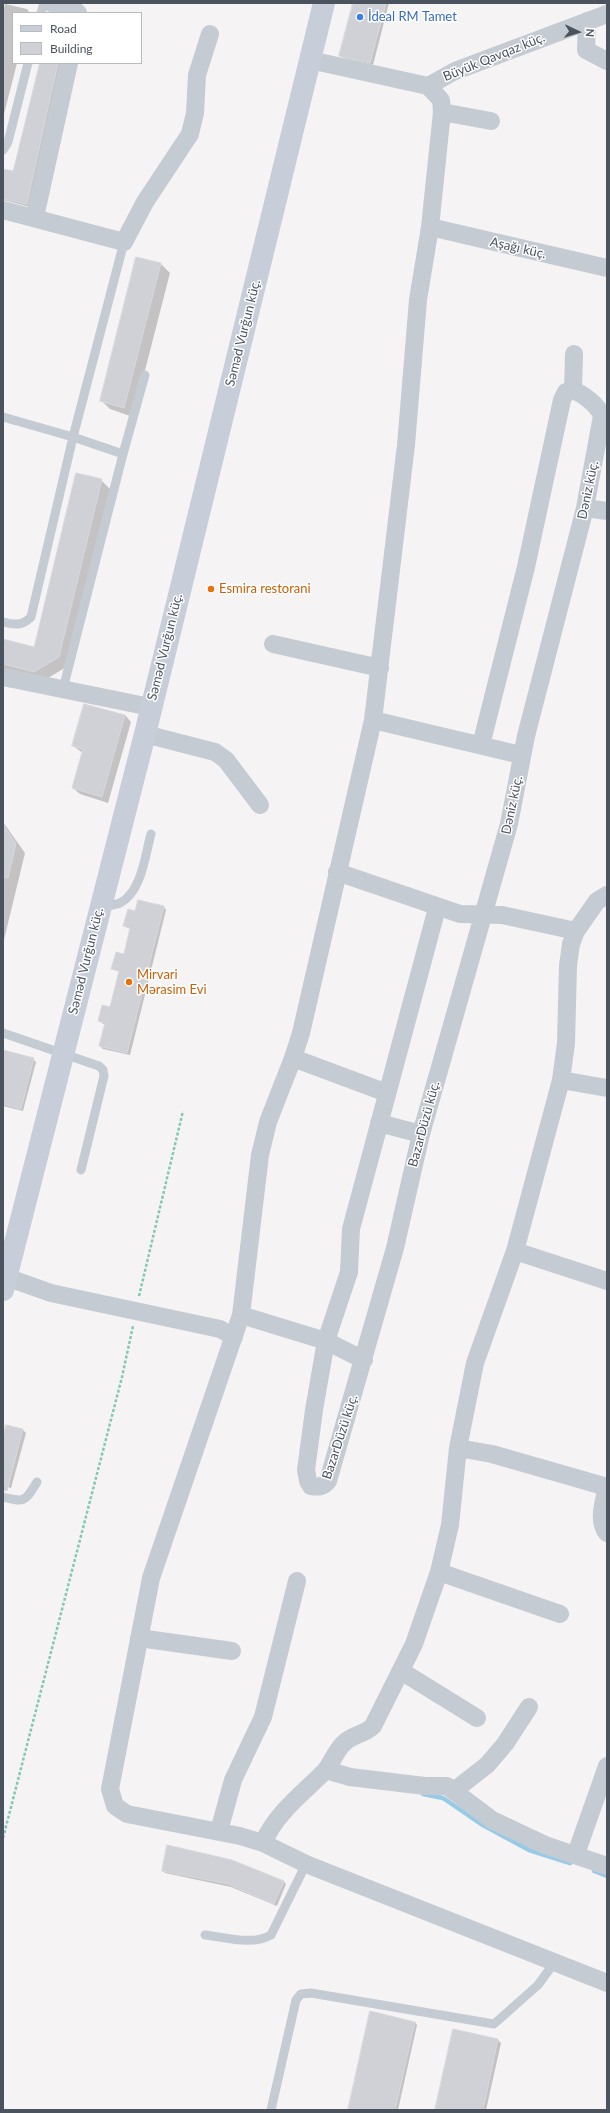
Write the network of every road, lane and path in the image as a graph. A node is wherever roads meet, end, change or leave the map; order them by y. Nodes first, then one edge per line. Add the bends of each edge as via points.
1 (51, 3) edge
2 (324, 3) edge
3 (77, 12) edge
4 (607, 14) edge
5 (587, 21) junction
6 (210, 34) dead end
7 (310, 60) junction
8 (607, 61) edge
9 (28, 64) edge
10 (69, 64) edge
11 (428, 86) junction
12 (442, 112) junction
13 (491, 121) dead end
14 (3, 150) edge
15 (3, 210) edge
16 (35, 217) junction
17 (430, 227) junction
18 (124, 242) junction
19 (607, 268) edge
20 (574, 354) dead end
21 (145, 375) dead end
22 (573, 390) junction
23 (3, 417) edge
24 (73, 436) junction
25 (123, 454) junction
26 (585, 508) junction
27 (607, 511) edge
28 (3, 622) edge
29 (273, 644) dead end
30 (380, 668) junction
31 (3, 677) edge
32 (63, 689) junction
33 (150, 707) junction
34 (373, 720) junction
35 (145, 734) junction
36 (481, 745) junction
37 (521, 755) junction
38 (260, 805) dead end
39 (151, 834) dead end
40 (337, 872) junction
41 (607, 895) edge
42 (100, 907) junction
43 (437, 908) junction
44 (483, 915) junction
45 (576, 931) junction
46 (3, 1033) edge
47 (63, 1052) junction
48 (293, 1058) junction
49 (561, 1080) junction
50 (607, 1088) edge
51 (387, 1092) junction
52 (183, 1112) dead end
53 (379, 1123) junction
54 (421, 1134) junction
55 (82, 1170) dead end
56 (515, 1251) junction
57 (4, 1281) edge
58 (607, 1281) edge
59 (136, 1310) junction
60 (241, 1315) junction
61 (234, 1337) junction
62 (326, 1341) junction
63 (364, 1360) junction
64 (458, 1448) junction
65 (37, 1482) dead end
66 (607, 1487) edge
67 (3, 1497) edge
68 (607, 1533) edge
69 (439, 1572) junction
70 (297, 1581) dead end
71 (560, 1614) dead end
72 (139, 1638) junction
73 (232, 1651) dead end
74 (401, 1671) junction
75 (529, 1707) dead end
76 (477, 1718) dead end
77 (607, 1766) edge
78 (326, 1770) junction
79 (455, 1790) junction
80 (220, 1831) junction
81 (3, 1838) edge
82 (263, 1843) junction
83 (576, 1854) junction
84 (306, 1864) junction
85 (607, 1866) edge
86 (205, 1935) dead end
87 (554, 1963) junction
88 (607, 1983) edge
89 (272, 2110) edge

1 - 3 street
2 - 7 main road, Səməd Vurğun küç.
4 - 5 street, Büyük Qavqaz küç.
5 - 8 street via 586,50
5 - 11 street, Büyük Qavqaz küç. via 455,70
6 - 18 street via 197,75 195,113 190,134 145,202
7 - 11 street
7 - 33 main road, Səməd Vurğun küç.
9 - 14 lane via 8,142
10 - 16 street
11 - 12 street via 441,100
12 - 13 street
12 - 17 street
15 - 16 street
16 - 18 street
17 - 19 street, Aşağı küç.
17 - 30 street via 418,300 404,460
18 - 24 lane
20 - 22 street
21 - 25 lane
22 - 26 street, Dəniz küç. via 600,410 602,416
22 - 36 street via 566,392 562,400 526,567
23 - 24 lane
24 - 25 lane
24 - 28 lane via 31,617 25,623 16,625
25 - 32 lane
26 - 27 street
26 - 37 street, Dəniz küç.
29 - 30 street
30 - 34 street
31 - 32 street
32 - 33 street
33 - 35 main road, Səməd Vurğun küç.
34 - 36 street
34 - 40 street
35 - 38 street via 214,752 226,760
35 - 42 main road, Səməd Vurğun küç.
36 - 37 street
37 - 44 street, Dəniz küç. via 509,824
39 - 42 lane via 133,890 120,903
40 - 43 street
40 - 48 street via 301,1033
41 - 45 street via 597,901
42 - 47 main road, Səməd Vurğun küç.
43 - 44 street via 460,914
43 - 51 street, BazarDüzü küç.
44 - 45 street via 502,915
44 - 54 street, BazarDüzü küç.
45 - 49 street via 568,966 566,1043
46 - 47 lane
47 - 55 lane via 100,1066 104,1076
47 - 57 main road, Səməd Vurğun küç.
48 - 51 street
48 - 60 street via 268,1122 260,1154
49 - 50 street
49 - 56 street
51 - 53 street, BazarDüzü küç.
52 - 59 path
53 - 54 street
53 - 62 street, BazarDüzü küç. via 351,1229 349,1272
54 - 63 street, BazarDüzü küç. via 395,1248
56 - 58 street
56 - 64 street via 475,1363
57 - 59 street
59 - 61 street via 220,1329
59 - 81 path via 122,1377
60 - 61 street
60 - 62 street
61 - 72 street via 150,1578
62 - 63 street
62 - 63 street, BazarDüzü küç. via 306,1470 311,1486 323,1486 328,1481
64 - 66 street via 492,1454
64 - 69 street via 450,1526
65 - 67 lane via 26,1499 20,1501
66 - 68 street via 602,1517 602,1526
69 - 71 street
69 - 74 street via 418,1633
70 - 80 street via 263,1717 233,1780
72 - 73 street
72 - 80 street via 110,1789 115,1806 127,1814
74 - 76 street
74 - 78 street via 373,1726 367,1733 351,1737 343,1744
75 - 79 street via 505,1744 487,1765
77 - 83 street
78 - 79 street via 350,1777 425,1786 447,1786
78 - 82 street via 281,1813 268,1830
79 - 83 street via 492,1820 545,1845
80 - 82 street
82 - 84 street
83 - 85 street
84 - 86 lane via 271,1935 256,1940
84 - 87 street
87 - 88 street
87 - 89 lane via 538,1985 494,2024 311,1993 302,1994 296,2000

